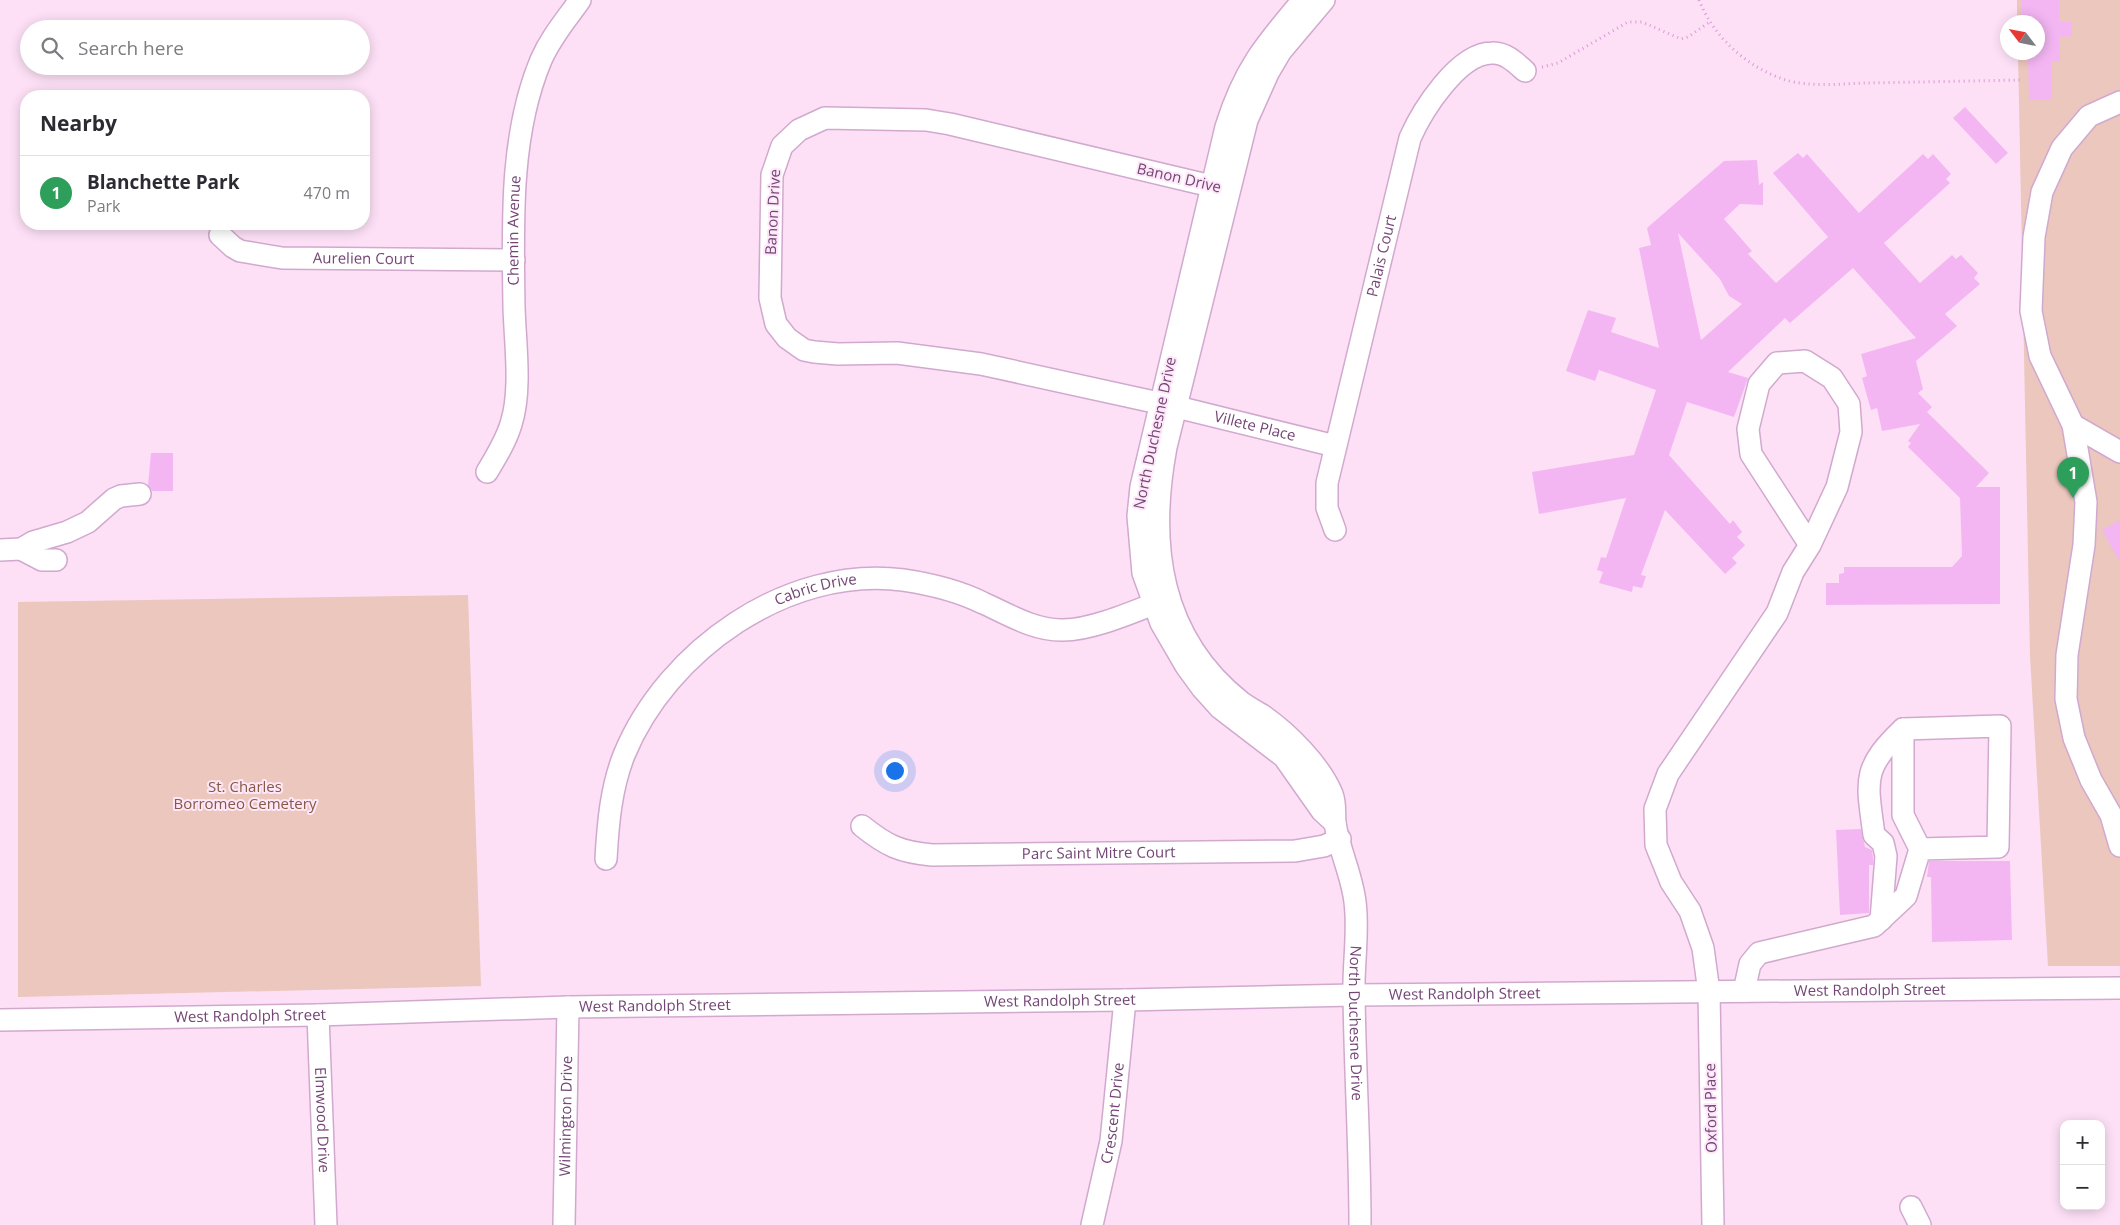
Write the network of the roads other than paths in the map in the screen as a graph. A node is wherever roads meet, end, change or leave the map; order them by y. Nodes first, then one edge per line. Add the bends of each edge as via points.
1 (580, 0) edge
2 (1312, 2) edge
3 (1525, 71) road end
4 (2120, 102) edge
5 (1221, 188) junction
6 (220, 235) dead end
7 (514, 260) junction
8 (1168, 405) junction
9 (2073, 425) junction
10 (1335, 446) junction
11 (2120, 452) edge
12 (487, 472) dead end
13 (140, 494) dead end
14 (1335, 530) dead end
15 (1810, 545) junction
16 (21, 549) junction
17 (0, 550) edge
18 (56, 560) dead end
19 (1161, 601) junction
20 (1903, 729) junction
21 (862, 826) dead end
22 (1338, 831) junction
23 (2120, 846) edge
24 (1920, 849) junction
25 (606, 859) dead end
26 (1881, 920) junction
27 (2120, 988) edge
28 (1744, 991) junction
29 (1709, 992) junction
30 (1354, 995) junction
31 (1125, 1000) junction
32 (568, 1007) junction
33 (318, 1015) junction
34 (0, 1020) edge
35 (326, 1225) edge
36 (564, 1225) edge
37 (1092, 1225) edge
38 (1360, 1225) edge
39 (1713, 1225) edge

1 - 7 street, Chemin Avenue via 560,26 541,61 525,115 516,156
2 - 5 street, North Duchesne Drive via 1268,73
3 - 10 street, Palais Court via 1513,60 1494,52 1483,54 1468,62 1444,85 1418,120 1410,138
4 - 9 street via 2089,116 2062,148 2042,192 2034,237 2032,311 2040,356
5 - 8 street, North Duchesne Drive via 1198,327
5 - 8 street, Banon Drive via 974,128 918,120 825,118 809,124 789,138 774,166 770,298 776,324 794,344 804,350 820,352 897,352 958,359
6 - 7 street, Aurelien Court via 240,250 282,258
7 - 12 street, Chemin Avenue via 516,396 507,437
8 - 10 street, Villete Place
8 - 19 street, North Duchesne Drive via 1159,500
9 - 11 street
9 - 23 street via 2086,502 2084,545 2066,655 2066,699 2074,738 2091,780 2111,815
10 - 14 street, Palais Court via 1327,483 1327,508
13 - 16 street via 121,496 78,528
15 - 15 street, Oxford Place via 1837,487 1851,432 1849,404 1832,378 1805,361 1777,363 1759,384 1748,429 1752,454
15 - 29 street, Oxford Place via 1793,572 1778,613 1668,774 1655,809 1656,845 1671,882 1690,911 1703,948
16 - 17 street
16 - 18 street via 42,560
19 - 22 street, North Duchesne Drive via 1205,666 1241,702 1284,733 1312,762 1332,792
19 - 25 street, Cabric Drive via 1104,621 1063,630 1029,623 964,595 926,584 883,579 802,589 763,606 728,628 680,670 640,720 618,772 610,809
20 - 24 street via 1903,815
20 - 24 street via 2000,726 1998,848
20 - 26 street via 1882,749 1872,764 1869,776 1874,835 1883,843 1886,856
21 - 22 street, Parc Saint Mitre Court via 887,846 932,855 1295,851 1324,846
22 - 30 street, North Duchesne Drive via 1356,902
24 - 26 street via 1906,896
26 - 28 street via 1874,926 1760,953 1750,964
27 - 28 street, West Randolph Street
28 - 29 street, West Randolph Street
29 - 30 street, West Randolph Street
29 - 39 street, Oxford Place
30 - 31 street, West Randolph Street
30 - 38 street, North Duchesne Drive
31 - 32 street, West Randolph Street
31 - 37 street, Crescent Drive via 1111,1141
32 - 33 street, West Randolph Street
32 - 36 street, Wilmington Drive
33 - 34 street, West Randolph Street
33 - 35 street, Elmwood Drive

